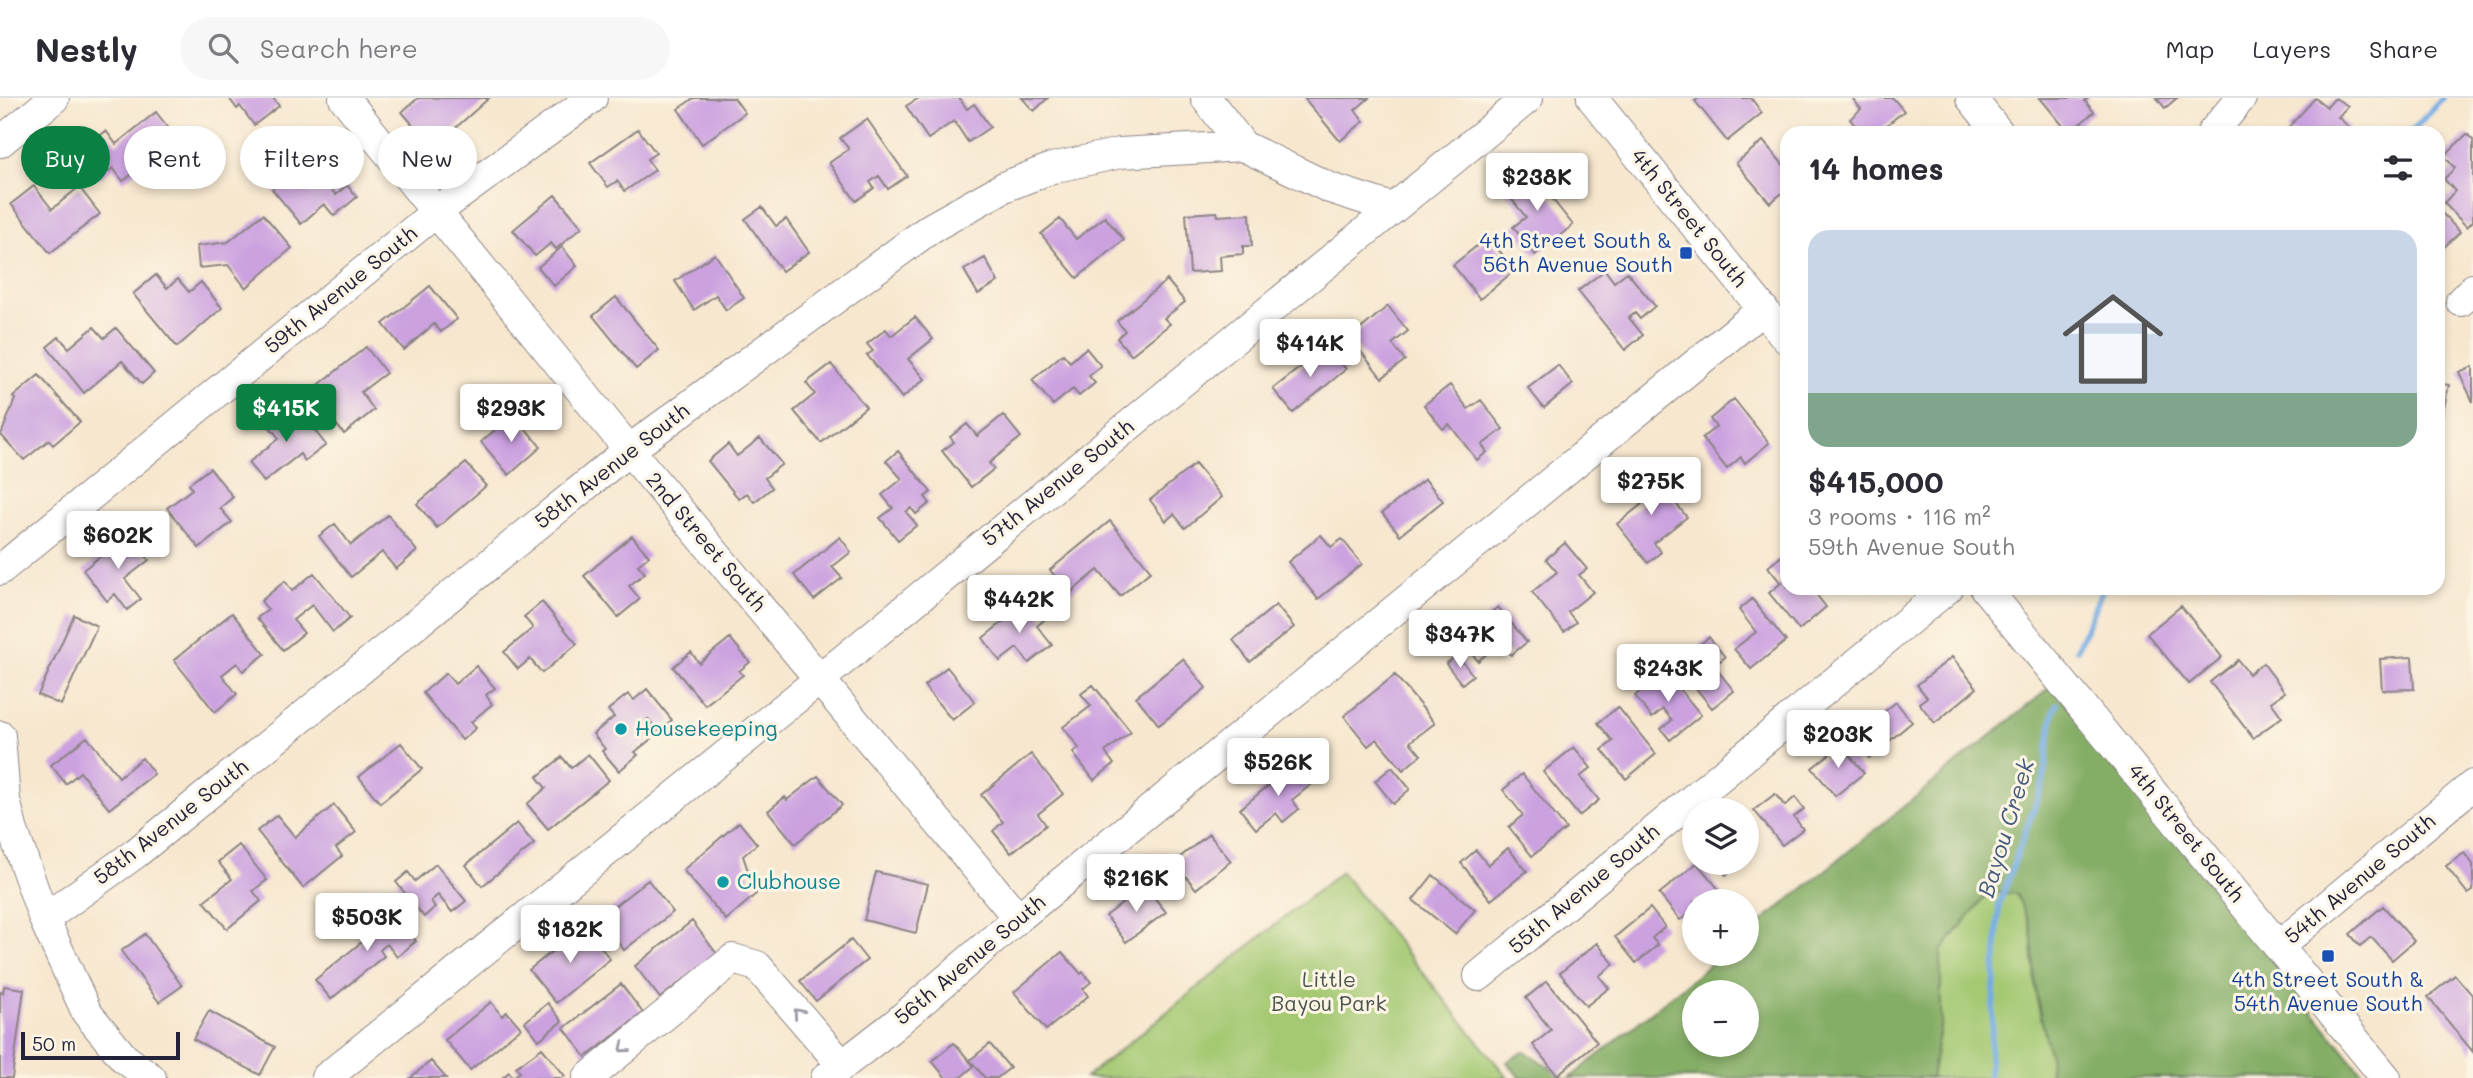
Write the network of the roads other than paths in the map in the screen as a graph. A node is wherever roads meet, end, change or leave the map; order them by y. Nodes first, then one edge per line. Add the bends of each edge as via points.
1 (54, 98) edge
2 (344, 98) edge
3 (592, 98) edge
4 (1206, 98) edge
5 (1528, 98) edge
6 (1592, 98) edge
7 (1970, 98) edge
8 (2241, 98) edge
9 (1994, 126) edge
10 (2218, 126) edge
11 (0, 142) edge
12 (1243, 146) junction
13 (1392, 208) junction
14 (436, 212) junction
15 (1763, 309) junction
16 (1780, 330) edge
17 (629, 450) junction
18 (0, 570) edge
19 (1940, 595) edge
20 (1991, 595) edge
21 (820, 679) junction
22 (0, 736) edge
23 (2473, 785) edge
24 (1018, 918) junction
25 (44, 919) junction
26 (2279, 946) junction
27 (1479, 976) dead end
28 (834, 1071) edge
29 (151, 1078) edge
30 (326, 1078) edge
31 (588, 1078) edge
32 (2386, 1078) edge

1 - 11 street
2 - 14 street, 2nd Street South
3 - 14 street, 59th Avenue South
4 - 12 street
5 - 13 street, 57th Avenue South
6 - 15 street, 4th Street South
7 - 9 street
8 - 10 street
12 - 13 street via 1330,188
12 - 17 street, 58th Avenue South via 1120,153 1052,168 1003,187 931,228
13 - 21 street, 57th Avenue South
14 - 17 street, 2nd Street South
14 - 18 street, 59th Avenue South
15 - 16 street, 4th Street South
15 - 24 street, 56th Avenue South
17 - 21 street, 2nd Street South
17 - 25 street, 58th Avenue South via 136,853
19 - 27 street, 55th Avenue South
20 - 26 street, 4th Street South
21 - 24 street, 2nd Street South
21 - 30 street, 57th Avenue South
22 - 25 street via 5,800
23 - 26 street, 54th Avenue South
24 - 28 street, 56th Avenue South
25 - 29 street via 87,1013 124,1058
26 - 32 street, 4th Street South
28 -> 31 street via 757,966 733,959

